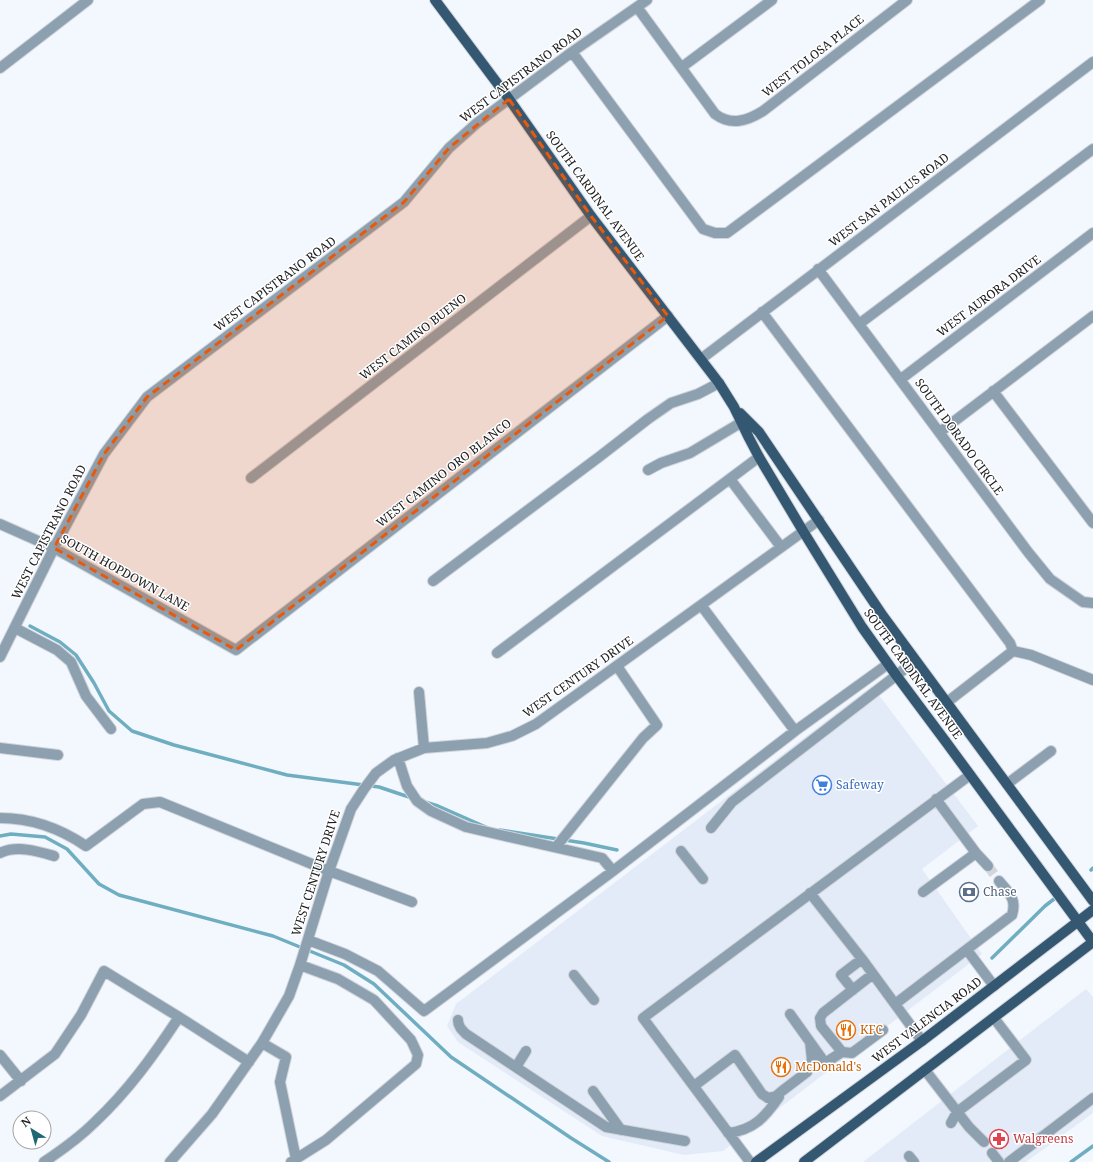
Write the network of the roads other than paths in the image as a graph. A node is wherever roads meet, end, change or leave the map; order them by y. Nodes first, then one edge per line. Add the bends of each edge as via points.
1 (88, 0) edge
2 (435, 0) edge
3 (647, 0) edge
4 (772, 0) edge
5 (907, 0) edge
6 (1040, 0) edge
7 (637, 7) junction
8 (572, 52) junction
9 (1093, 62) edge
10 (682, 67) junction
11 (0, 68) edge
12 (509, 99) junction
13 (1093, 149) edge
14 (591, 216) junction
15 (1093, 233) edge
16 (818, 269) junction
17 (762, 312) junction
18 (668, 316) junction
19 (1093, 316) edge
20 (859, 324) junction
21 (701, 359) junction
22 (901, 379) junction
23 (719, 383) junction
24 (993, 391) junction
25 (734, 407) junction
26 (742, 422) junction
27 (940, 432) junction
28 (759, 457) junction
29 (648, 470) dead end
30 (251, 478) dead end
31 (730, 479) junction
32 (819, 520) junction
33 (1093, 523) edge
34 (0, 524) edge
35 (803, 531) junction
36 (781, 547) junction
37 (54, 548) junction
38 (433, 581) dead end
39 (1093, 603) edge
40 (701, 605) junction
41 (15, 628) junction
42 (236, 650) joint
43 (1013, 650) junction
44 (497, 653) dead end
45 (0, 657) edge
46 (915, 661) junction
47 (888, 664) junction
48 (617, 666) junction
49 (896, 675) junction
50 (1093, 680) edge
51 (419, 692) dead end
52 (946, 702) junction
53 (111, 729) dead end
54 (795, 731) junction
55 (0, 748) edge
56 (424, 748) junction
57 (1051, 751) dead end
58 (58, 755) dead end
59 (398, 758) junction
60 (970, 775) junction
61 (1007, 784) junction
62 (936, 799) junction
63 (0, 818) edge
64 (711, 828) dead end
65 (556, 847) junction
66 (681, 851) dead end
67 (976, 852) junction
68 (0, 853) edge
69 (54, 856) dead end
70 (988, 866) tunnel mouth
71 (329, 871) junction
72 (612, 871) junction
73 (703, 879) dead end
74 (999, 881) tunnel mouth
75 (923, 892) dead end
76 (810, 893) junction
77 (1093, 901) edge
78 (412, 902) dead end
79 (1093, 910) edge
80 (1077, 921) junction
81 (308, 940) junction
82 (1093, 942) edge
83 (967, 950) junction
84 (862, 959) junction
85 (300, 965) junction
86 (873, 974) junction
87 (574, 975) dead end
88 (994, 986) junction
89 (853, 990) junction
90 (594, 1000) dead end
91 (895, 1004) junction
92 (790, 1014) dead end
93 (179, 1017) junction
94 (994, 1018) junction
95 (458, 1020) dead end
96 (883, 1030) dead end
97 (922, 1041) junction
98 (810, 1042) junction
99 (262, 1043) junction
100 (526, 1051) dead end
101 (842, 1052) junction
102 (0, 1054) edge
103 (249, 1062) junction
104 (516, 1067) junction
105 (925, 1070) junction
106 (21, 1081) junction
107 (694, 1086) junction
108 (593, 1091) dead end
109 (0, 1096) edge
110 (779, 1097) dead end
111 (1093, 1098) edge
112 (957, 1112) junction
113 (951, 1123) dead end
114 (621, 1130) junction
115 (728, 1133) junction
116 (685, 1141) dead end
117 (984, 1142) dead end
118 (992, 1153) dead end
119 (293, 1160) edge
120 (44, 1162) edge
121 (170, 1162) edge
122 (750, 1162) edge
123 (756, 1162) edge
124 (804, 1162) edge
125 (999, 1162) edge
126 (1009, 1162) edge

1 - 11 street
2 - 12 main road, SOUTH CARDINAL AVENUE
3 - 7 street, WEST CAPISTRANO ROAD
4 - 10 street
5 - 10 street, WEST TOLOSA PLACE via 762,111 745,120 736,122 715,114
6 - 8 street via 727,233 703,229
7 - 8 street, WEST CAPISTRANO ROAD
7 - 10 street
8 - 12 street, WEST CAPISTRANO ROAD
9 - 16 street, WEST SAN PAULUS ROAD
12 - 14 main road, SOUTH CARDINAL AVENUE
12 - 37 street, WEST CAPISTRANO ROAD via 450,148 404,202 146,397 104,454
13 - 20 street
14 - 18 main road, SOUTH CARDINAL AVENUE
14 - 30 street, WEST CAMINO BUENO
15 - 22 street, WEST AURORA DRIVE
16 - 17 street, WEST SAN PAULUS ROAD
16 - 20 street, SOUTH DORADO CIRCLE
17 - 21 street, WEST SAN PAULUS ROAD
17 - 43 street
18 - 21 main road, SOUTH CARDINAL AVENUE
18 - 42 street, WEST CAMINO ORO BLANCO
19 - 24 street
20 - 22 street, SOUTH DORADO CIRCLE
21 - 23 main road, SOUTH CARDINAL AVENUE
22 - 27 street, SOUTH DORADO CIRCLE
23 - 25 main road, SOUTH CARDINAL AVENUE
23 - 38 street via 698,394 671,403
24 - 27 street
24 - 33 street
25 - 26 main road, SOUTH CARDINAL AVENUE
25 - 32 main road, SOUTH CARDINAL AVENUE via 758,432
26 - 28 main road, SOUTH CARDINAL AVENUE
26 - 29 street via 690,453
27 - 39 street, SOUTH DORADO CIRCLE via 1050,579 1083,602
28 - 31 street
28 - 35 main road, SOUTH CARDINAL AVENUE
31 - 36 street
31 - 44 street
32 - 35 street, WEST CENTURY DRIVE
32 - 46 main road, SOUTH CARDINAL AVENUE
34 - 37 street, SOUTH HOPDOWN LANE
35 - 36 street, WEST CENTURY DRIVE
35 - 47 main road, SOUTH CARDINAL AVENUE via 850,609
36 - 40 street, WEST CENTURY DRIVE
37 - 41 street, WEST CAPISTRANO ROAD
37 - 42 street, SOUTH HOPDOWN LANE
40 - 48 street, WEST CENTURY DRIVE
40 - 54 street
41 - 45 street, WEST CAPISTRANO ROAD
41 - 53 street via 57,650 71,662 86,696
43 - 50 street
43 - 52 street
46 - 49 street
46 - 52 main road, SOUTH CARDINAL AVENUE
47 - 49 main road, SOUTH CARDINAL AVENUE
47 - 54 street
48 - 56 street, WEST CENTURY DRIVE via 536,724 512,736 487,743
48 - 65 street via 657,725 643,738
49 - 60 main road, SOUTH CARDINAL AVENUE
49 - 64 street via 732,802
51 - 56 street
52 - 61 main road, SOUTH CARDINAL AVENUE
54 - 72 street
55 - 58 street
56 - 59 street, WEST CENTURY DRIVE
57 - 61 street
59 - 65 street via 407,786 417,801 431,811 466,827
59 - 71 street, WEST CENTURY DRIVE via 376,773 351,809
60 - 62 street
60 - 80 main road, SOUTH CARDINAL AVENUE
61 - 77 main road, SOUTH CARDINAL AVENUE
62 - 67 street
62 - 76 street
63 - 71 street via 28,820 75,838 86,846 143,804 160,802
65 - 72 street via 602,858
66 - 73 street
67 - 70 street
67 - 75 street
68 - 69 street via 5,850 30,850
71 - 78 street
71 - 81 street, WEST CENTURY DRIVE
72 - 81 street via 424,1011 378,971 345,954
74 - 83 street via 1013,898 1012,915
76 - 84 street
76 - 107 street via 643,1018
79 - 80 main road, WEST VALENCIA ROAD
80 - 82 main road, SOUTH CARDINAL AVENUE
80 - 88 main road, WEST VALENCIA ROAD
81 - 85 street, WEST CENTURY DRIVE
82 - 94 main road
83 - 88 street
83 - 91 street
84 - 86 street
84 - 89 street via 841,975
85 - 99 street, WEST CENTURY DRIVE via 289,996
85 - 119 street via 338,978 374,1000 411,1040 418,1055 416,1064 326,1140
86 - 89 street
86 - 91 street
87 - 90 street
88 - 97 main road, WEST VALENCIA ROAD
89 - 101 street via 820,1018 821,1026
91 - 97 street
92 - 98 street
93 - 103 street
93 - 106 street via 104,971 81,1015 55,1054
93 - 120 street via 153,1056 124,1092 70,1144
94 - 105 main road
94 - 112 street via 1026,1060
95 - 104 street via 460,1029 466,1034
96 - 101 street via 852,1054
97 - 123 main road, WEST VALENCIA ROAD
98 - 101 street via 825,1063
98 - 107 street via 812,1060 807,1072 776,1096 768,1098 762,1094 735,1055
99 - 103 street, WEST CENTURY DRIVE
99 - 119 street via 286,1057 280,1082
100 - 104 street
102 - 106 street
103 - 121 street, WEST CENTURY DRIVE via 212,1114
104 - 114 street via 597,1122
105 - 112 street
105 - 124 main road
106 - 109 street
107 - 115 street
108 - 114 street
110 - 115 street via 766,1115 756,1123 741,1132
111 - 126 street
112 - 113 street
112 - 117 street
114 - 116 street
115 - 122 street
118 - 125 street

